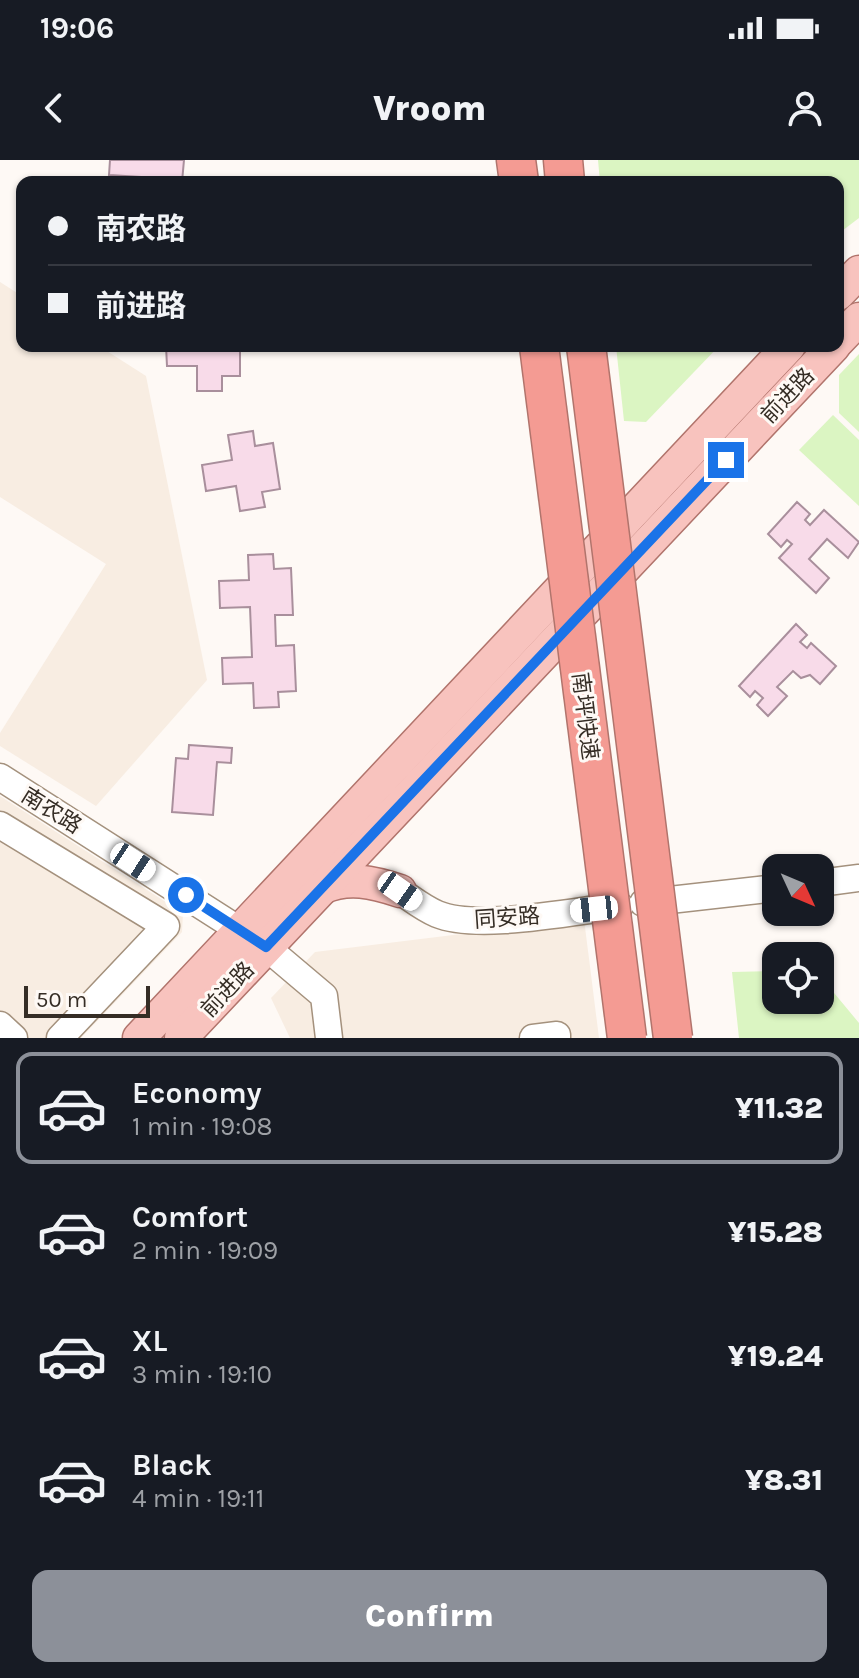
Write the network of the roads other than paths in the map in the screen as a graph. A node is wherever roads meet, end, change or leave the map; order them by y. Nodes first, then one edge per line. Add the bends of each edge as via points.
1 (859, 272) edge
2 (844, 288) edge
3 (859, 319) edge
4 (844, 335) edge
5 (540, 352) edge
6 (585, 352) edge
7 (585, 352) edge
8 (783, 352) edge
9 (828, 352) edge
10 (591, 414) dead end
11 (0, 777) edge
12 (382, 824) junction
13 (0, 825) edge
14 (859, 878) edge
15 (834, 881) edge
16 (322, 888) junction
17 (762, 890) edge
18 (400, 891) junction
19 (239, 929) junction
20 (266, 947) junction
21 (0, 1025) edge
22 (14, 1038) edge
23 (60, 1038) edge
24 (139, 1038) edge
25 (181, 1038) edge
26 (329, 1038) edge
27 (533, 1038) edge
28 (557, 1038) edge
29 (627, 1038) edge
30 (673, 1038) edge

1 - 2 main road
3 - 4 main road
5 - 29 highway, 南坪快速, bridge
6 - 10 street
7 - 30 highway, 南坪快速, bridge
8 - 19 main road, 前进路
9 - 12 main road, 前进路
11 - 19 street, 南农路
12 - 16 main road, 前进路
12 - 18 main road via 384,865
13 - 23 street via 166,926
14 - 15 street
16 - 18 main road via 334,882 368,881
16 - 20 main road, 前进路
17 - 18 street, 同安路 via 489,920 438,915
19 - 20 street, 南农路
19 - 24 main road, 前进路
20 - 25 main road, 前进路
20 - 26 street, 南农路 via 324,996
21 - 22 street
27 - 28 street

